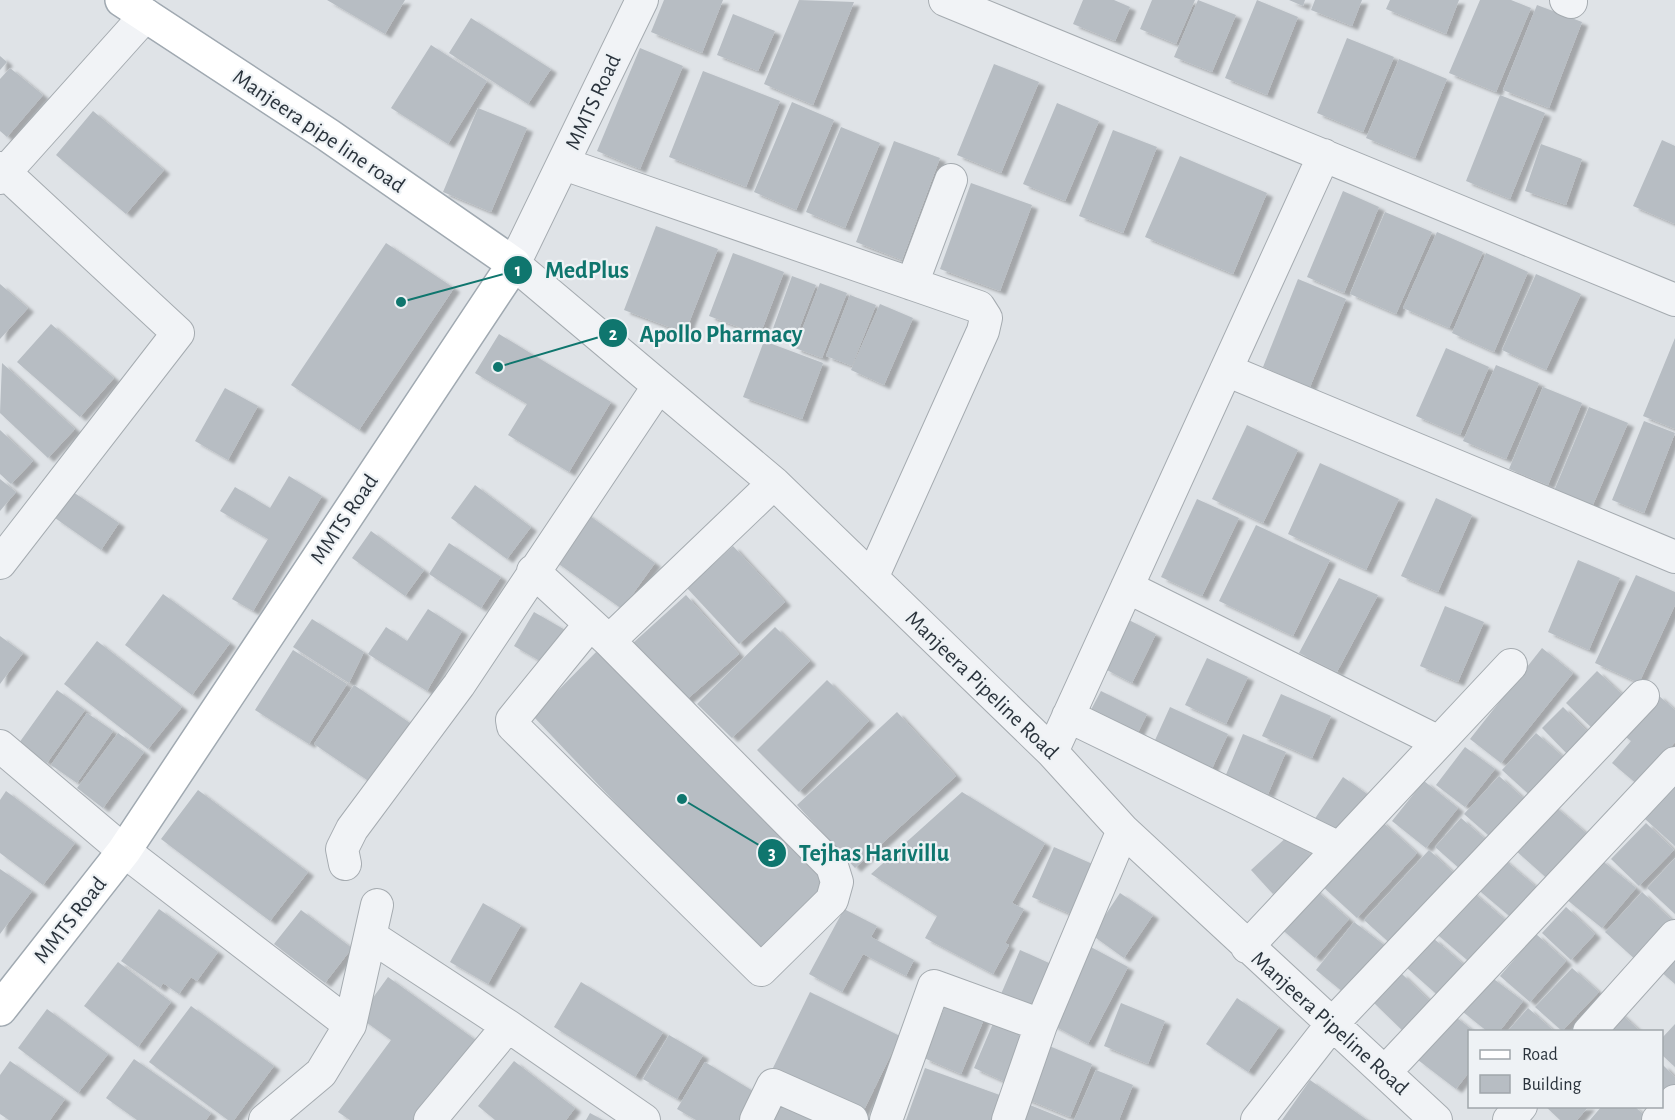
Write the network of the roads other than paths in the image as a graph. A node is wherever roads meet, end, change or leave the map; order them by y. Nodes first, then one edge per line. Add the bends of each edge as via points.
1 (642, 0) edge
2 (945, 0) edge
3 (134, 7) edge
4 (1324, 155) junction
5 (564, 164) junction
6 (2, 173) edge
7 (951, 180) dead end
8 (514, 264) junction
9 (912, 284) junction
10 (1675, 300) edge
11 (1226, 370) junction
12 (658, 387) junction
13 (774, 483) junction
14 (1675, 557) edge
15 (0, 563) edge
16 (532, 571) junction
17 (872, 578) junction
18 (1127, 587) junction
19 (600, 633) junction
20 (1511, 665) dead end
21 (1643, 696) dead end
22 (1068, 716) junction
23 (1439, 742) junction
24 (0, 746) edge
25 (1052, 752) junction
26 (1675, 763) edge
27 (1123, 830) junction
28 (1339, 848) junction
29 (124, 851) junction
30 (345, 864) dead end
31 (377, 905) dead end
32 (1675, 936) edge
33 (372, 937) junction
34 (1246, 947) junction
35 (0, 1009) edge
36 (1332, 1024) junction
37 (350, 1025) junction
38 (1041, 1025) junction
39 (508, 1026) junction
40 (1591, 1030) edge
41 (1386, 1071) junction
42 (1675, 1101) edge
43 (1520, 1108) edge
44 (265, 1120) edge
45 (430, 1120) edge
46 (644, 1120) edge
47 (756, 1120) edge
48 (852, 1120) edge
49 (886, 1120) edge
50 (1008, 1120) edge
51 (1257, 1120) edge
52 (1436, 1120) edge
53 (1509, 1120) edge
54 (1658, 1120) edge

1 - 5 street, MMTS Road
2 - 4 street
3 - 6 street
3 - 8 main road, Manjeera pipe line road
4 - 10 street
4 - 11 street
5 - 8 street, MMTS Road
5 - 9 street
6 - 15 street via 178,333
7 - 9 street
8 - 12 street, Manjeera Pipeline Road
8 - 29 main road, MMTS Road
9 - 17 street via 979,307 986,318
11 - 14 street
11 - 18 street
12 - 13 street, Manjeera Pipeline Road
12 - 16 street
13 - 17 street, Manjeera Pipeline Road
13 - 19 street
16 - 19 street
16 - 30 street via 459,685 352,829 342,849
17 - 25 street, Manjeera Pipeline Road
18 - 22 street
18 - 23 street
19 - 19 street via 512,720 513,726 761,970 832,900 837,882 832,866
20 - 23 street
21 - 36 street
22 - 25 street
22 - 28 street
23 - 28 street
24 - 29 street
25 - 27 street, Manjeera Pipeline Road
26 - 41 street
27 - 34 street, Manjeera Pipeline Road
27 - 38 street
28 - 34 street
29 - 35 main road, MMTS Road
29 - 37 street
31 - 33 street
32 - 40 street
33 - 37 street
33 - 39 street
34 - 36 street, Manjeera Pipeline Road
36 - 41 street, Manjeera Pipeline Road
36 - 51 street
37 - 44 street via 321,1073
38 - 49 street via 934,986
38 - 50 street
39 - 45 street
39 - 46 street
41 - 52 street, Manjeera Pipeline Road
42 - 54 street
43 - 53 street
47 - 48 street via 773,1085

